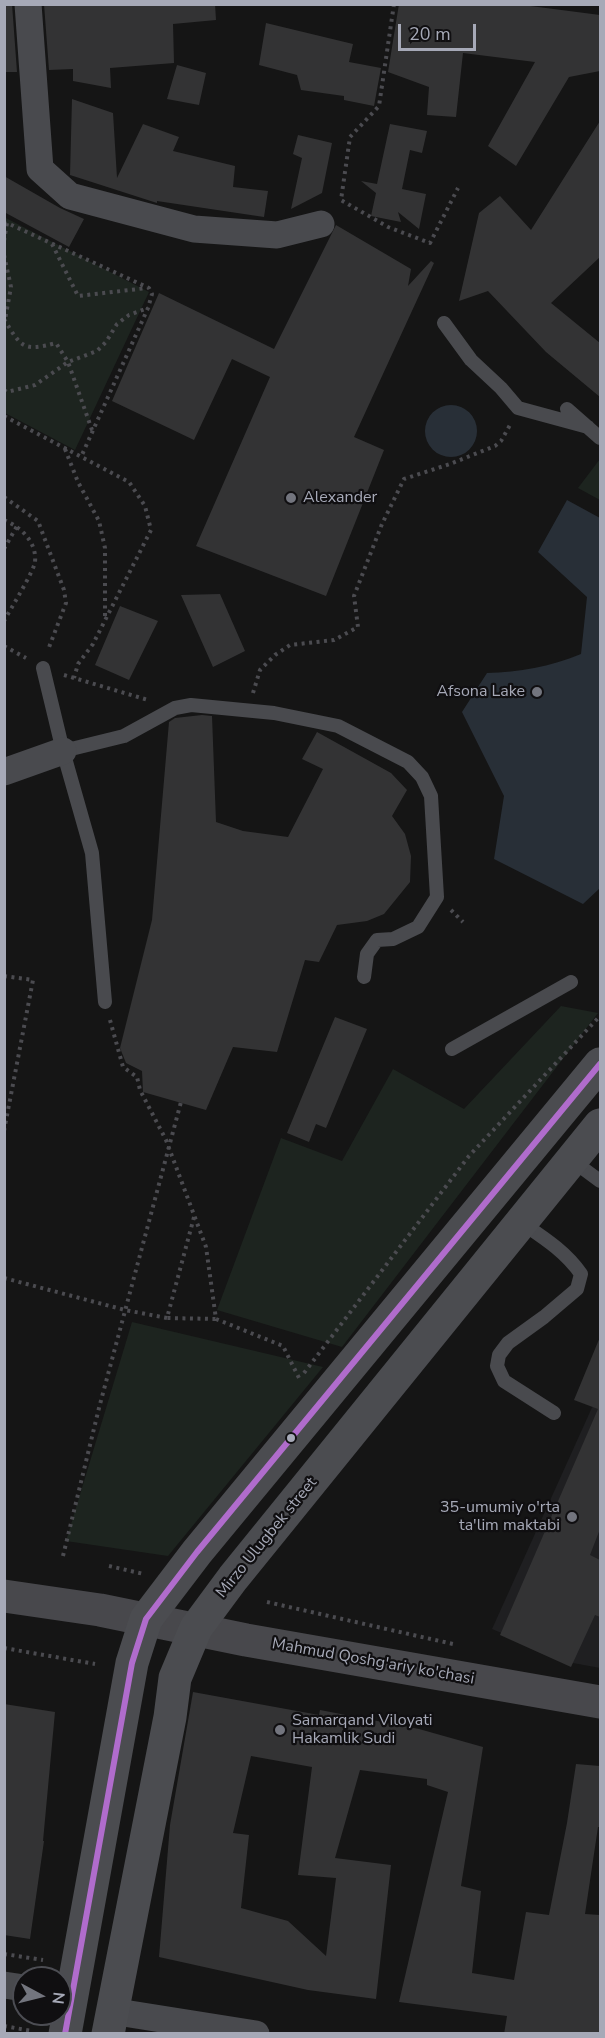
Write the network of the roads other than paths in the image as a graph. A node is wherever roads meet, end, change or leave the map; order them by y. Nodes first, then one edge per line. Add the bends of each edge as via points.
1 (28, 4) edge
2 (321, 224) dead end
3 (444, 323) dead end
4 (567, 409) dead end
5 (588, 427) junction
6 (600, 438) edge
7 (43, 668) road end
8 (63, 751) junction
9 (4, 772) edge
10 (364, 977) dead end
11 (571, 982) dead end
12 (105, 1002) road end
13 (452, 1049) dead end
14 (600, 1064) edge
15 (600, 1125) edge
16 (573, 1161) junction
17 (600, 1181) edge
18 (522, 1223) junction
19 (554, 1413) dead end
20 (4, 1596) edge
21 (146, 1619) junction
22 (196, 1628) junction
23 (600, 1702) edge
24 (71, 1966) edge
25 (110, 2022) edge
26 (256, 2034) edge

1 - 2 street via 40,169 70,195 194,229 277,235
3 - 5 lane via 471,360 518,408
4 - 5 lane
5 - 6 lane
7 - 8 lane
8 - 9 street
8 - 10 lane via 124,736 175,708 191,705 274,713 338,726 408,762 422,777 430,796 437,897 418,927 393,939 377,940 367,954
8 - 12 lane via 92,853
11 - 13 lane
14 - 21 main road
15 - 16 main road, Mirzo Ulugbek street
16 - 17 lane
16 - 18 main road, Mirzo Ulugbek street
18 - 19 lane via 550,1242 581,1274 577,1289 508,1343 499,1355 497,1366 504,1381
18 - 22 main road, Mirzo Ulugbek street
20 - 21 main road, Mahmud Qoshg'ariy ko'chasi
21 - 22 main road, Mahmud Qoshg'ariy ko'chasi
21 - 24 main road via 132,1663
22 - 23 main road, Mahmud Qoshg'ariy ko'chasi
22 - 25 main road, Mirzo Ulugbek street via 175,1678
25 - 26 street

